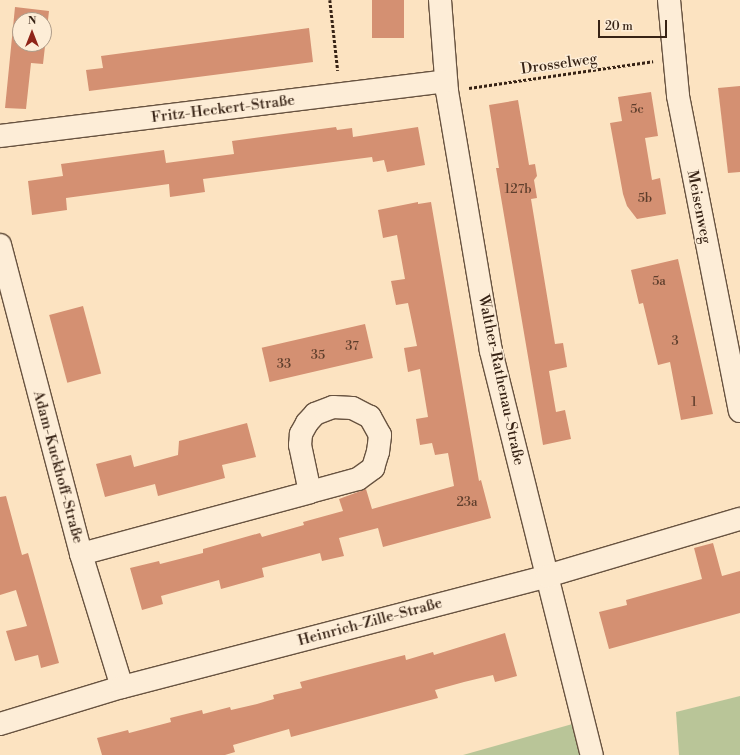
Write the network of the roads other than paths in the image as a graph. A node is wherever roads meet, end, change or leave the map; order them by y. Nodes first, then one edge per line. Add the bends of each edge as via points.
1 (440, 0) edge
2 (669, 0) edge
3 (447, 86) junction
4 (0, 136) edge
5 (0, 245) edge
6 (740, 411) edge
7 (310, 492) dead end
8 (740, 519) edge
9 (81, 554) junction
10 (547, 576) junction
11 (122, 687) junction
12 (0, 724) edge
13 (592, 755) edge

1 - 3 street, Walther-Rathenau-Straße
2 - 6 street, Meisenweg via 678,96 698,209
3 - 4 street, Fritz-Heckert-Straße via 340,94
3 - 10 street, Walther-Rathenau-Straße via 491,351
5 - 9 street, Adam-Kuckhoff-Straße
7 - 9 street
8 - 10 street, Heinrich-Zille-Straße
9 - 11 street, Adam-Kuckhoff-Straße
10 - 11 street, Heinrich-Zille-Straße
10 - 13 street, Walther-Rathenau-Straße
11 - 12 street, Heinrich-Zille-Straße

